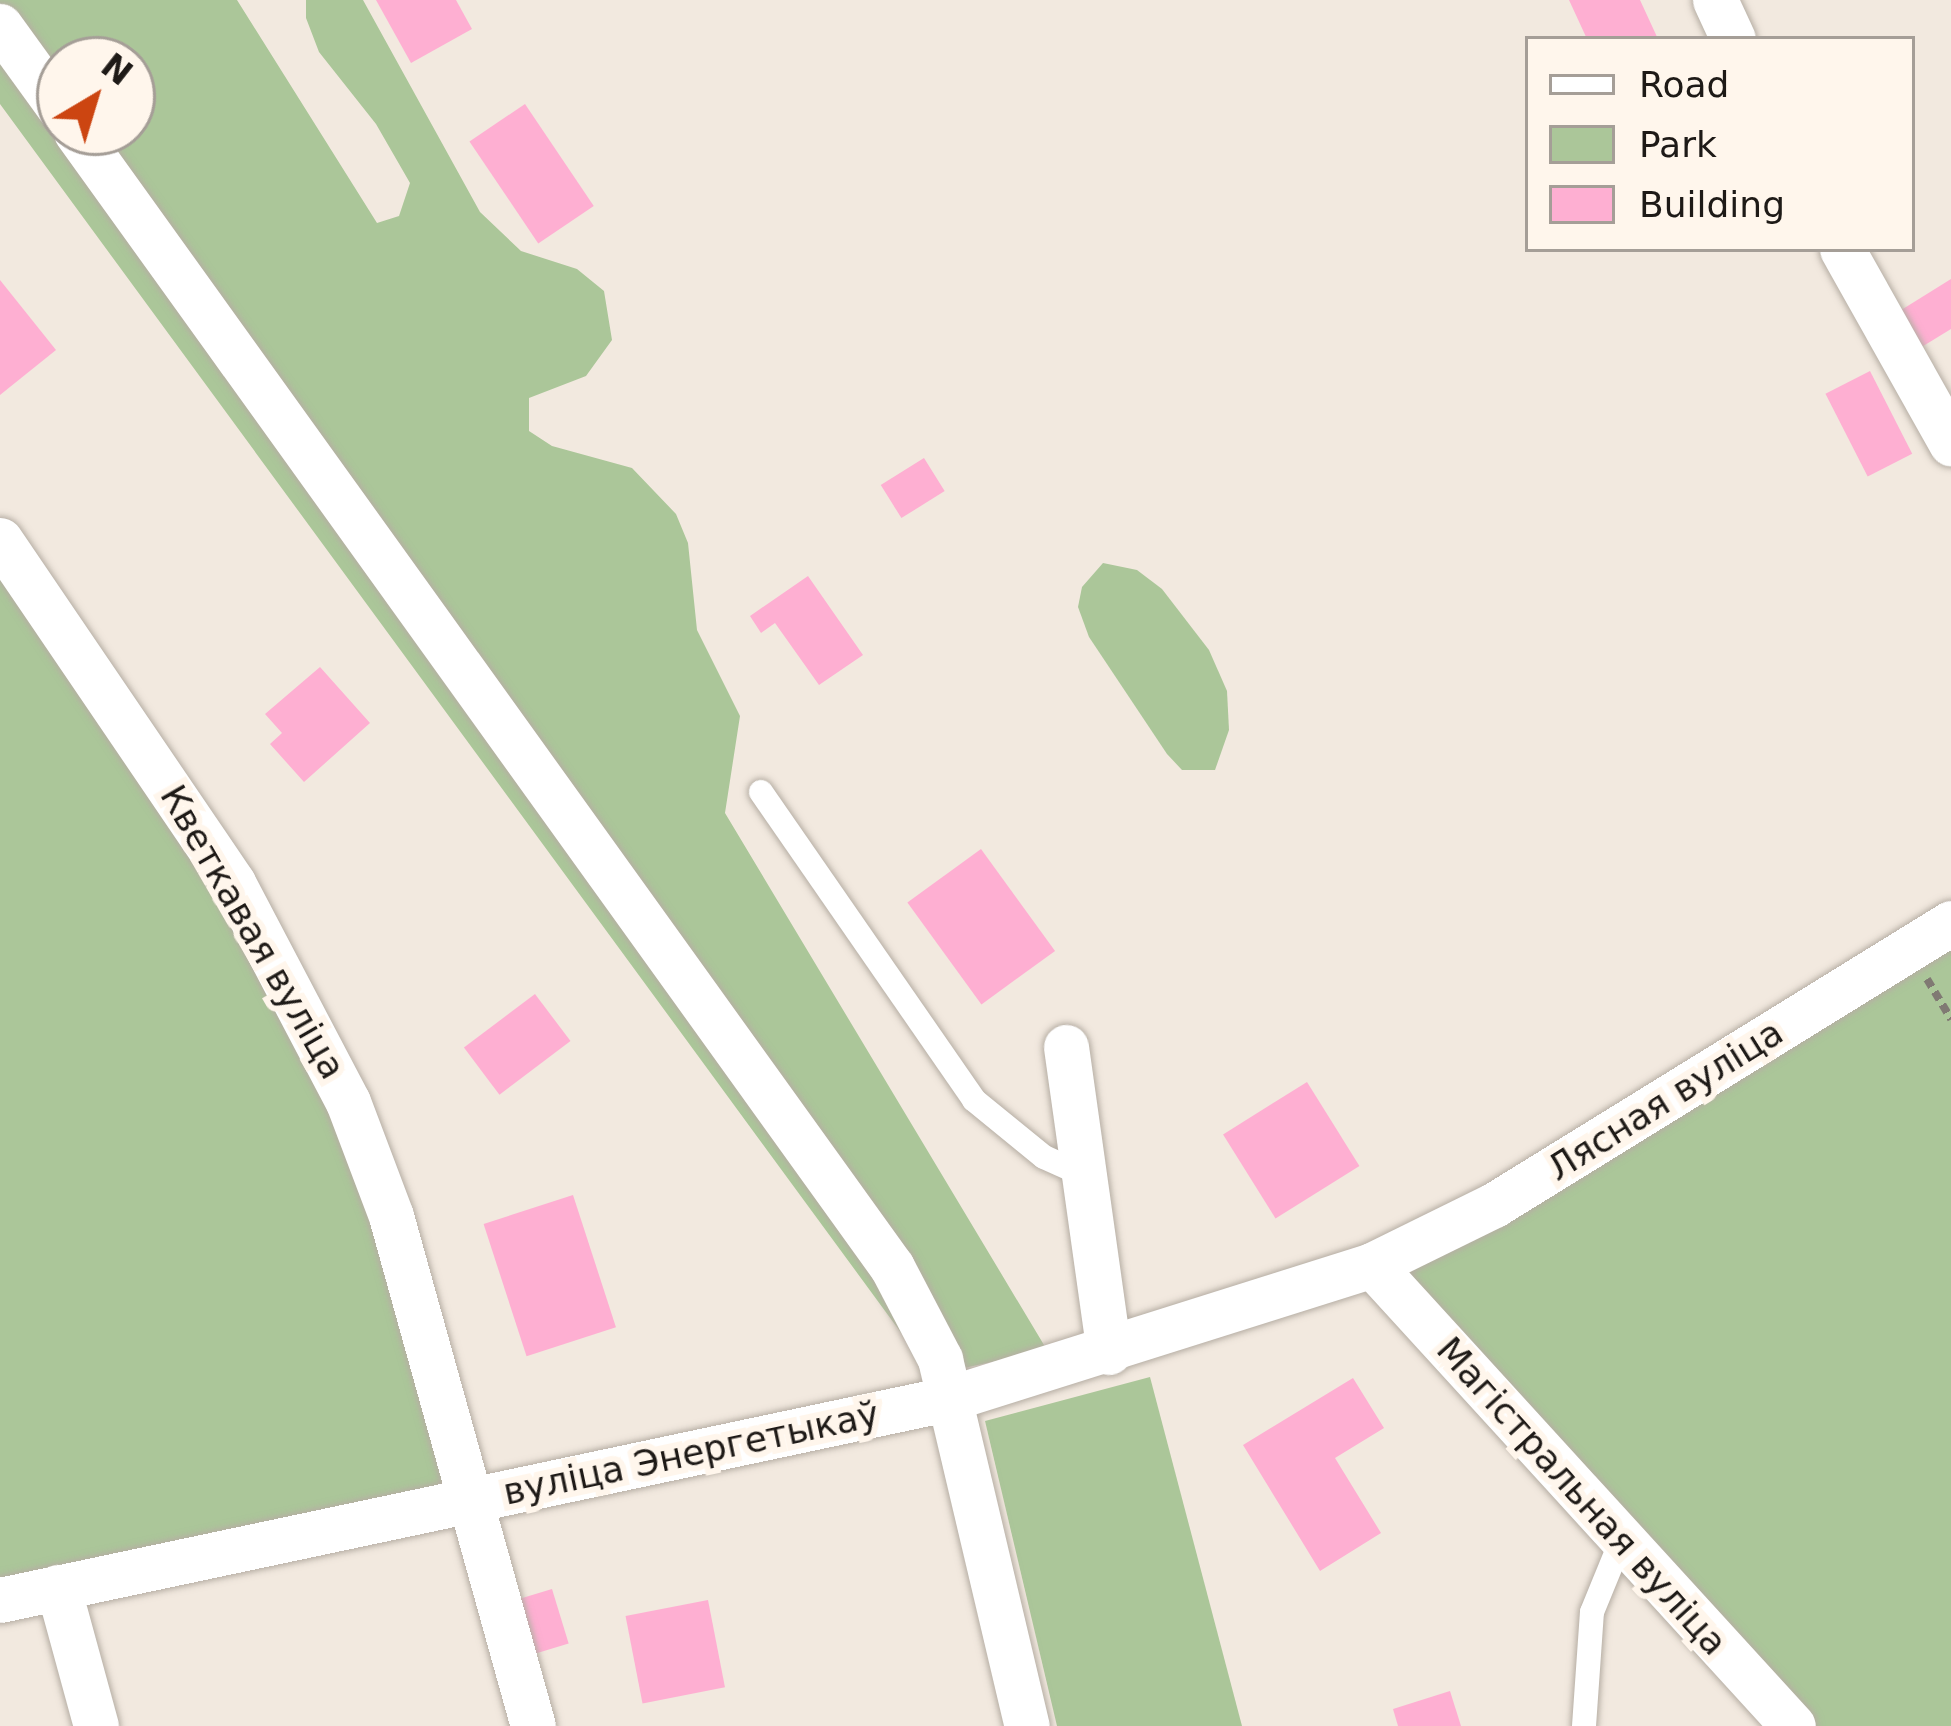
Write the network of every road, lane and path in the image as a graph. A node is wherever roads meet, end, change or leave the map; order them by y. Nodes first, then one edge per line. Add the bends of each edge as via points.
1 (1715, 0) edge
2 (0, 26) edge
3 (1732, 36) edge
4 (36, 76) edge
5 (93, 156) edge
6 (1844, 252) edge
7 (1951, 443) edge
8 (0, 540) edge
9 (761, 792) dead end
10 (1951, 922) edge
11 (1066, 1047) dead end
12 (1084, 1175) junction
13 (1372, 1265) junction
14 (1109, 1352) junction
15 (951, 1398) junction
16 (472, 1499) junction
17 (1622, 1539) junction
18 (58, 1587) junction
19 (0, 1600) edge
20 (96, 1726) edge
21 (533, 1726) edge
22 (1027, 1726) edge
23 (1584, 1726) edge
24 (1793, 1726) edge

1 - 3 street
2 - 4 street
5 - 15 street via 860,1220 920,1315
6 - 7 street
8 - 16 street, Кветкавая вуліца via 166,778 301,1006 391,1216
9 - 12 lane via 974,1100 1044,1157
10 - 13 street, Лясная вуліца via 1494,1205
11 - 12 street
12 - 14 street
13 - 14 street, вуліца Энергетыкаў
13 - 17 street, Магістральная вуліца
14 - 15 street, вуліца Энергетыкаў
15 - 16 street, вуліца Энергетыкаў
15 - 22 street
16 - 18 street, вуліца Энергетыкаў
16 - 21 street, Кветкавая вуліца
17 - 23 lane via 1592,1612
17 - 24 street, Магістральная вуліца
18 - 19 street, вуліца Энергетыкаў
18 - 20 street

